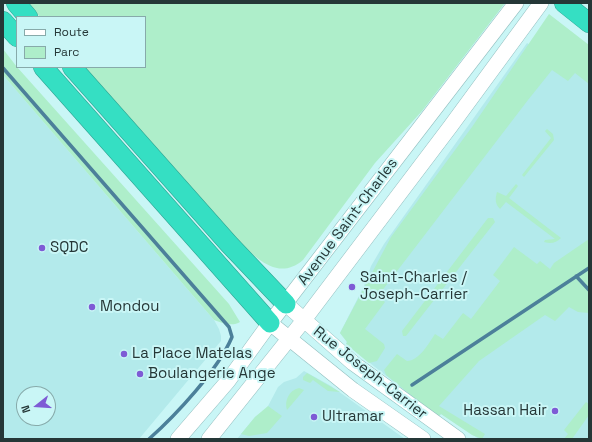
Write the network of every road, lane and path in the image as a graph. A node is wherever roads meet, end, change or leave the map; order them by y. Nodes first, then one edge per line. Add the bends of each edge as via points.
1 (16, 3) edge
2 (541, 3) edge
3 (564, 3) edge
4 (514, 4) edge
5 (27, 16) edge
6 (3, 21) edge
7 (589, 23) edge
8 (16, 36) edge
9 (44, 68) edge
10 (73, 68) edge
11 (286, 304) junction
12 (304, 320) junction
13 (270, 323) junction
14 (289, 339) junction
15 (178, 439) edge
16 (209, 439) edge
17 (422, 439) edge
18 (458, 439) edge

1 - 5 highway
2 - 12 main road, Avenue Saint-Charles
3 - 7 highway
4 - 11 main road, Avenue Saint-Charles
6 - 8 highway
9 - 13 highway
10 - 11 highway via 229,244
11 - 12 main road, Rue Joseph-Carrier
11 - 13 main road, Avenue Saint-Charles
12 - 14 main road, Avenue Saint-Charles
12 - 18 main road, Rue Joseph-Carrier via 371,377
13 - 14 main road, Rue Joseph-Carrier
13 - 15 main road, Avenue Saint-Charles via 228,381
14 - 16 main road, Avenue Saint-Charles
14 - 17 main road, Rue Joseph-Carrier via 353,390

